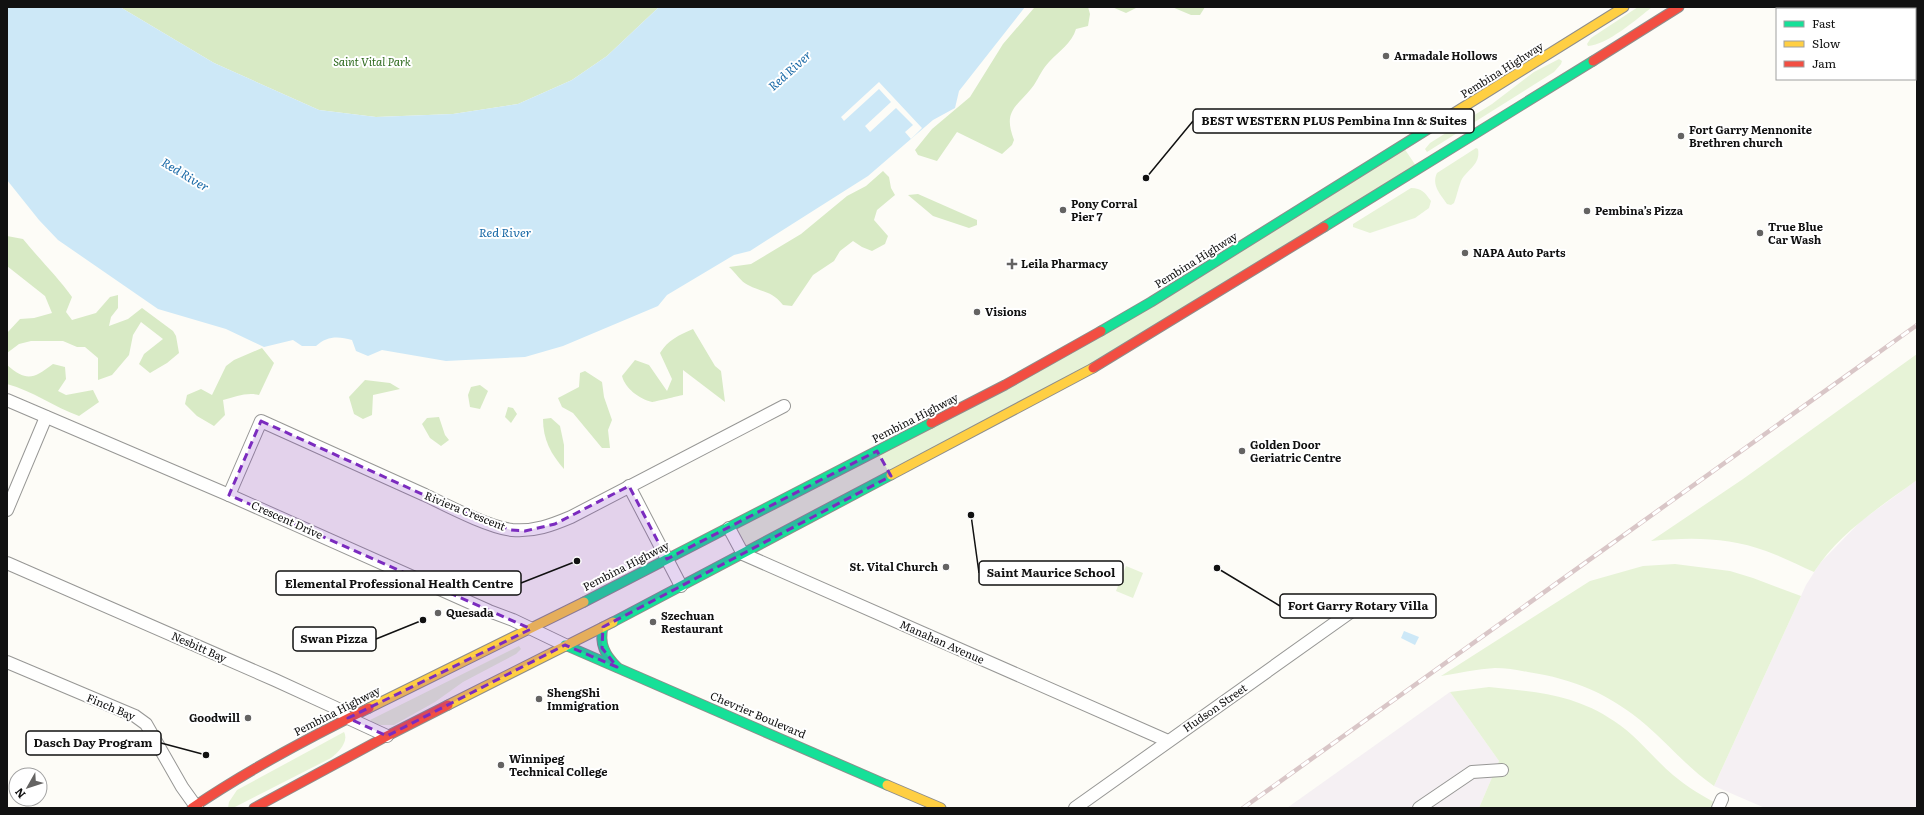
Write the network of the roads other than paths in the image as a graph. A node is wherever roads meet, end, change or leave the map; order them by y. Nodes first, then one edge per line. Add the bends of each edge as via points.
1 (1624, 7) edge
2 (1679, 7) edge
3 (7, 400) edge
4 (784, 406) dead end
5 (46, 418) junction
6 (629, 486) junction
7 (229, 495) junction
8 (7, 510) edge
9 (729, 528) junction
10 (743, 554) junction
11 (667, 559) junction
12 (7, 563) edge
13 (681, 586) junction
14 (1356, 608) dead end
15 (603, 626) junction
16 (531, 629) junction
17 (565, 645) junction
18 (7, 662) edge
19 (617, 667) junction
20 (348, 718) junction
21 (388, 736) junction
22 (1168, 741) junction
23 (1502, 770) dead end
24 (195, 807) edge
25 (254, 808) edge
26 (941, 808) edge
27 (1074, 808) edge
28 (1419, 808) edge

1 - 9 main road, Pembina Highway via 1139,309 879,454
2 - 10 main road via 1138,342 1048,394 889,473
3 - 5 street, Crescent Drive
4 - 6 street, Riviera Crescent
5 - 7 street, Crescent Drive
5 - 8 street
6 - 7 street, Riviera Crescent via 555,524 525,531 511,530 455,509 261,421
6 - 11 street
7 - 16 street, Crescent Drive
9 - 10 street
9 - 11 main road, Pembina Highway
10 - 13 main road
10 - 22 street, Manahan Avenue
11 - 13 street
11 - 16 main road, Pembina Highway
12 - 20 street, Nesbitt Bay via 275,680 336,708
13 - 15 main road
14 - 22 street, Hudson Street
15 - 17 main road
15 - 19 main road via 600,636 602,648
16 - 17 street, Crescent Drive
16 - 20 main road, Pembina Highway
17 - 19 main road, Chevrier Boulevard
17 - 21 main road
18 - 24 street, Finch Bay via 135,716 146,724
19 - 26 main road, Chevrier Boulevard
20 - 21 street, Nesbitt Bay
20 - 24 main road, Pembina Highway via 230,782
21 - 25 main road
22 - 27 street, Hudson Street
23 - 28 street via 1472,772

